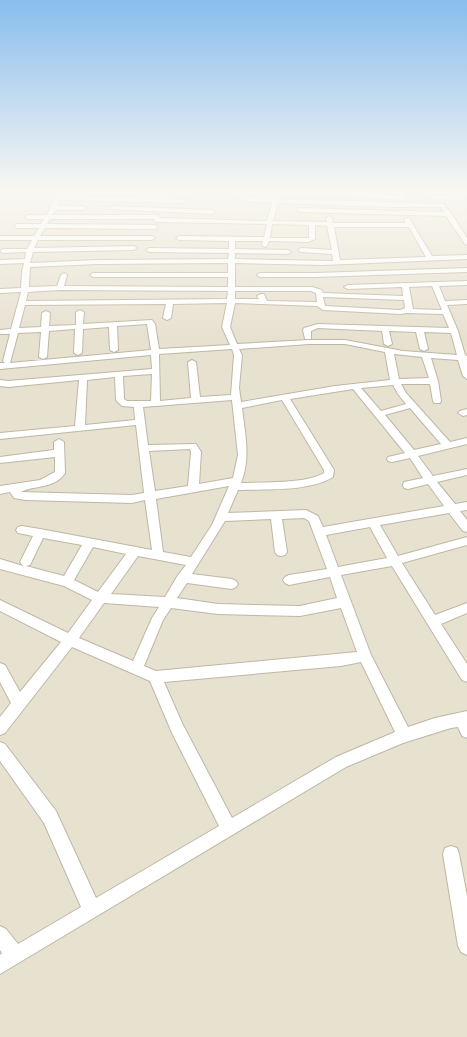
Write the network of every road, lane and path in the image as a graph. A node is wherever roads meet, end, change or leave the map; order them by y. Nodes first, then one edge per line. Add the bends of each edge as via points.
1 (33, 241) edge
2 (100, 241) edge
3 (151, 241) edge
4 (178, 241) edge
5 (232, 241) edge
6 (267, 241) edge
7 (333, 241) edge
8 (420, 241) edge
9 (134, 248) dead end
10 (30, 249) junction
11 (97, 249) junction
12 (149, 250) junction
13 (176, 250) junction
14 (301, 250) dead end
15 (3, 251) dead end
16 (232, 251) junction
17 (264, 252) junction
18 (288, 252) dead end
19 (335, 252) junction
20 (467, 257) edge
21 (430, 258) junction
22 (232, 261) junction
23 (0, 262) edge
24 (96, 262) junction
25 (135, 262) junction
26 (146, 262) junction
27 (184, 262) junction
28 (259, 262) junction
29 (337, 262) junction
30 (27, 263) junction
31 (467, 270) edge
32 (181, 274) junction
33 (231, 274) junction
34 (64, 275) dead end
35 (93, 275) junction
36 (131, 275) junction
37 (260, 275) junction
38 (323, 275) junction
39 (467, 283) edge
40 (325, 284) dead end
41 (434, 284) junction
42 (405, 285) junction
43 (348, 287) dead end
44 (60, 288) junction
45 (89, 288) junction
46 (178, 288) junction
47 (231, 288) junction
48 (25, 289) junction
49 (260, 289) junction
50 (0, 291) edge
51 (320, 295) junction
52 (407, 298) junction
53 (262, 301) junction
54 (173, 302) junction
55 (231, 302) junction
56 (467, 302) edge
57 (22, 303) junction
58 (83, 303) junction
59 (443, 303) junction
60 (321, 304) junction
61 (407, 311) junction
62 (80, 312) dead end
63 (137, 312) junction
64 (447, 312) junction
65 (46, 314) dead end
66 (167, 318) dead end
67 (113, 324) junction
68 (80, 326) junction
69 (385, 328) junction
70 (45, 329) junction
71 (419, 329) junction
72 (454, 330) junction
73 (14, 331) junction
74 (0, 332) edge
75 (308, 337) junction
76 (233, 344) junction
77 (388, 347) junction
78 (155, 349) junction
79 (114, 350) junction
80 (425, 352) junction
81 (78, 353) junction
82 (464, 355) edge
83 (42, 357) junction
84 (4, 361) edge
85 (192, 362) dead end
86 (0, 366) edge
87 (156, 371) junction
88 (119, 374) junction
89 (467, 376) edge
90 (83, 378) junction
91 (395, 381) junction
92 (434, 381) junction
93 (0, 383) edge
94 (355, 386) junction
95 (285, 398) junction
96 (196, 401) junction
97 (437, 401) dead end
98 (236, 402) junction
99 (155, 404) junction
100 (138, 405) junction
101 (411, 405) junction
102 (379, 414) junction
103 (140, 422) junction
104 (80, 427) junction
105 (0, 436) edge
106 (467, 441) edge
107 (59, 442) dead end
108 (448, 446) junction
109 (144, 448) junction
110 (59, 453) junction
111 (412, 454) junction
112 (392, 458) dead end
113 (0, 460) edge
114 (467, 472) edge
115 (430, 480) junction
116 (236, 484) junction
117 (408, 485) dead end
118 (12, 488) junction
119 (193, 489) junction
120 (0, 490) edge
121 (150, 496) junction
122 (467, 506) edge
123 (452, 510) junction
124 (276, 514) junction
125 (221, 517) junction
126 (373, 523) junction
127 (467, 528) edge
128 (22, 530) dead end
129 (320, 532) junction
130 (40, 534) junction
131 (467, 541) edge
132 (90, 542) junction
133 (135, 551) junction
134 (281, 552) dead end
135 (158, 555) junction
136 (395, 561) junction
137 (26, 562) dead end
138 (193, 562) junction
139 (0, 564) edge
140 (334, 571) junction
141 (182, 578) junction
142 (289, 580) dead end
143 (67, 582) junction
144 (232, 584) dead end
145 (100, 598) junction
146 (167, 602) junction
147 (344, 602) junction
148 (0, 605) edge
149 (467, 608) edge
150 (432, 622) junction
151 (70, 640) junction
152 (365, 656) junction
153 (0, 668) edge
154 (136, 670) junction
155 (467, 676) edge
156 (155, 677) junction
157 (19, 704) junction
158 (465, 722) edge
159 (0, 728) edge
160 (405, 736) junction
161 (0, 749) edge
162 (229, 829) junction
163 (451, 854) dead end
164 (92, 910) junction
165 (0, 935) edge
166 (467, 946) edge
167 (7, 960) edge

1 - 10 street
2 - 11 street
3 - 12 street
4 - 13 street
5 - 16 street
6 - 17 street
7 - 19 street
8 - 21 street
9 - 11 street
10 - 11 street
10 - 15 street
10 - 30 street
11 - 24 street
12 - 13 street
12 - 26 street
13 - 16 street
14 - 19 street
16 - 17 street
16 - 22 street
17 - 18 street
19 - 29 street
20 - 21 street
21 - 29 street
22 - 27 street
22 - 28 street
22 - 33 street
23 - 30 street
24 - 25 street
24 - 30 street
24 - 35 street
25 - 26 street
25 - 36 street
26 - 27 street
27 - 32 street
28 - 29 street
28 - 37 street
30 - 48 street
31 - 38 street
32 - 33 street
32 - 36 street
32 - 46 street
33 - 47 street
34 - 44 street
35 - 36 street
35 - 45 street
37 - 38 street
37 - 49 street
38 - 40 street
39 - 41 street
41 - 42 street
41 - 59 street
42 - 43 street
42 - 52 street
44 - 45 street
44 - 48 street
45 - 46 street
45 - 58 street
46 - 47 street
46 - 54 street
47 - 49 street
47 - 55 street
48 - 50 street
48 - 57 street
49 - 51 street via 312,289 318,290
49 - 53 street
51 - 52 street
51 - 60 street
52 - 61 street
53 - 55 street
53 - 60 street via 267,304
54 - 55 street
54 - 63 street
54 - 66 street
55 - 76 street via 226,327
56 - 59 street
57 - 58 street
57 - 73 street
58 - 63 street
59 - 64 street
60 - 61 street via 321,307 327,308
61 - 64 street
62 - 68 street
63 - 67 street
63 - 78 street via 144,322 151,324
64 - 72 street
65 - 70 street
67 - 68 street
67 - 79 street
68 - 70 street
68 - 81 street
69 - 71 street
69 - 75 street via 313,327 307,330
69 - 77 street
70 - 73 street
70 - 83 street
71 - 72 street
71 - 80 street
72 - 82 street
73 - 74 street
73 - 84 street
75 - 76 street
75 - 77 street via 345,338
76 - 77 street via 332,342
76 - 78 street
76 - 98 street via 238,355
77 - 80 street
77 - 91 street
78 - 79 street
78 - 86 street
78 - 87 street
79 - 81 street
80 - 82 street
80 - 92 street
81 - 83 street
82 - 89 street
83 - 84 street
85 - 96 street
87 - 88 street
87 - 99 street
88 - 90 street
88 - 100 street via 120,400 125,404
90 - 93 street
90 - 104 street
91 - 92 street
91 - 94 street
91 - 101 street
92 - 97 street
94 - 95 street
94 - 102 street
95 - 98 street
95 - 116 street via 329,470 329,475 322,480 296,484
96 - 98 street
96 - 99 street
98 - 116 street via 244,455
99 - 100 street
100 - 103 street
101 - 102 street
101 - 108 street
102 - 111 street
103 - 104 street
103 - 109 street
104 - 105 street
106 - 108 street
107 - 110 street
108 - 111 street
109 - 119 street via 193,446 196,452
109 - 121 street
110 - 113 street
110 - 118 street via 58,477 49,482
111 - 112 street
111 - 115 street
114 - 115 street
115 - 117 street
115 - 123 street
116 - 119 street
116 - 125 street
118 - 120 street
118 - 121 street via 18,495 25,496 118,499
119 - 121 street
121 - 135 street
122 - 123 street
123 - 126 street
123 - 127 street
124 - 125 street
124 - 129 street via 310,516
124 - 134 street
125 - 138 street
126 - 129 street
126 - 136 street
128 - 130 street
129 - 140 street
130 - 132 street
130 - 137 street
131 - 136 street
132 - 133 street
132 - 143 street
133 - 135 street
133 - 145 street
135 - 138 street
136 - 140 street
136 - 150 street
138 - 141 street
139 - 143 street
140 - 142 street
140 - 147 street
141 - 144 street
141 - 146 street
143 - 145 street
145 - 146 street
145 - 151 street
146 - 147 street via 218,609 300,611
146 - 154 street
147 - 152 street
148 - 151 street
149 - 150 street
150 - 155 street
151 - 154 street
151 - 157 street
152 - 156 street
152 - 160 street
153 - 157 street
154 - 156 street
156 - 162 street via 177,728
157 - 159 street
158 - 160 street
160 - 162 street via 341,762
161 - 164 street via 50,817
162 - 164 street
163 - 166 street
164 - 167 street
165 - 167 street

